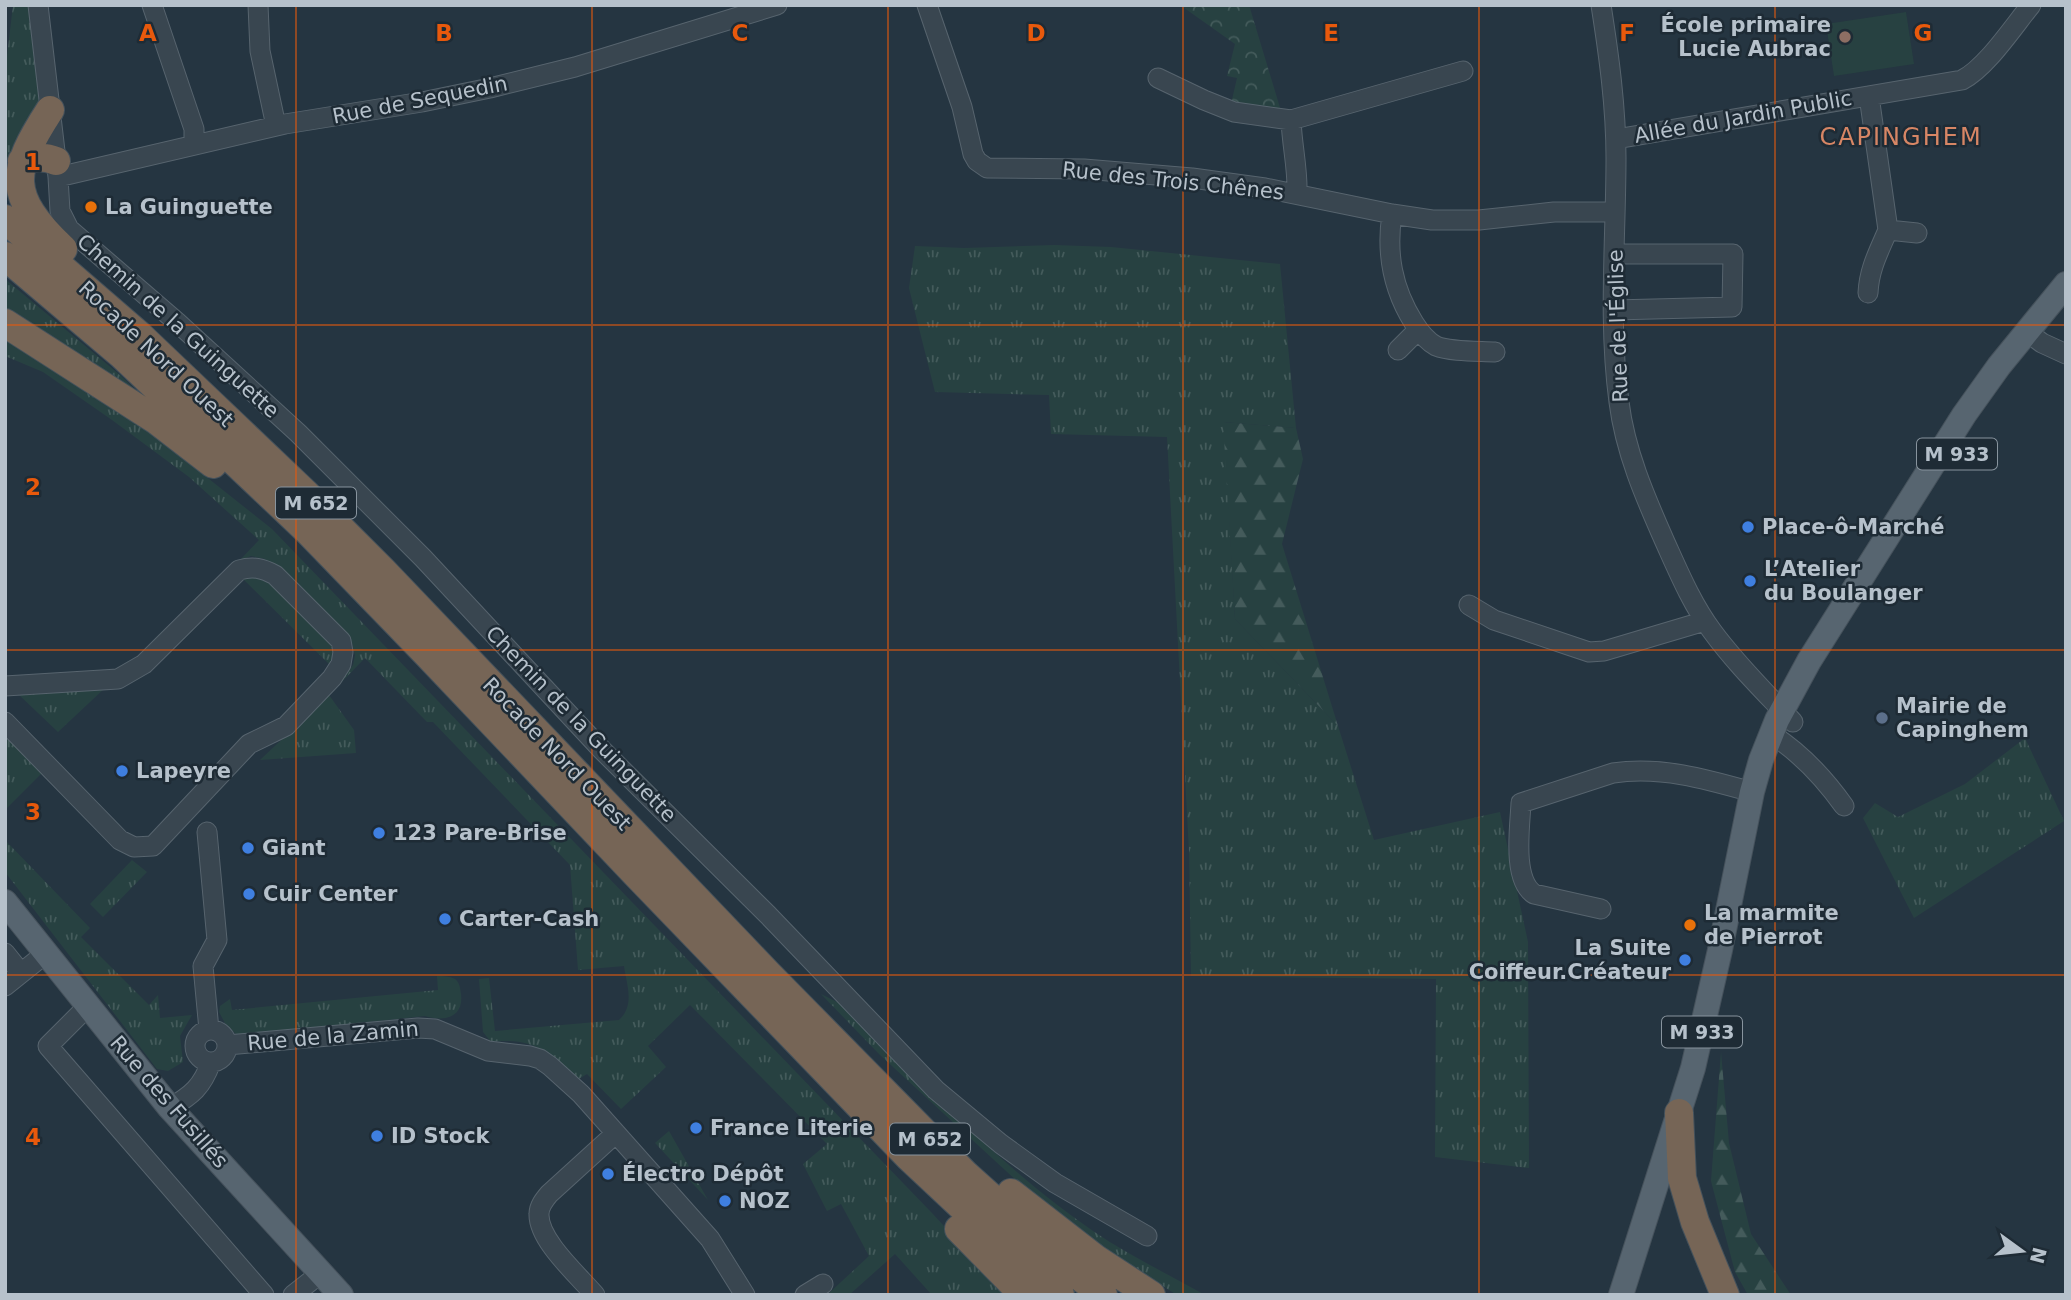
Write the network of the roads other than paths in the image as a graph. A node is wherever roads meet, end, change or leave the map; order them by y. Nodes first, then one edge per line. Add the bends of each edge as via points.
1 (38, 5) edge
2 (152, 5) edge
3 (258, 5) edge
4 (777, 5) edge
5 (927, 5) edge
6 (1601, 5) edge
7 (2031, 5) edge
8 (1463, 71) dead end
9 (1158, 78) dead end
10 (1869, 96) junction
11 (50, 110) junction
12 (1291, 120) junction
13 (276, 127) junction
14 (1616, 139) junction
15 (194, 145) junction
16 (22, 161) junction
17 (57, 169) junction
18 (1297, 194) junction
19 (1615, 212) junction
20 (1392, 214) junction
21 (5, 219) edge
22 (1888, 230) junction
23 (1917, 233) dead end
24 (1614, 254) junction
25 (5, 256) edge
26 (2066, 284) edge
27 (1868, 293) dead end
28 (2066, 306) edge
29 (1614, 310) junction
30 (5, 323) edge
31 (1419, 330) junction
32 (2032, 336) junction
33 (1398, 350) dead end
34 (1495, 352) dead end
35 (2066, 354) edge
36 (306, 494) junction
37 (307, 530) junction
38 (1469, 605) dead end
39 (1705, 621) junction
40 (5, 686) edge
41 (5, 722) edge
42 (1782, 727) junction
43 (1752, 792) junction
44 (1844, 806) dead end
45 (207, 832) dead end
46 (5, 902) edge
47 (1601, 909) dead end
48 (1720, 950) junction
49 (5, 953) edge
50 (45, 954) junction
51 (21, 973) junction
52 (767, 973) junction
53 (5, 986) edge
54 (88, 1006) junction
55 (209, 1030) junction
56 (227, 1045) junction
57 (211, 1062) junction
58 (855, 1102) junction
59 (170, 1108) junction
60 (1679, 1113) junction
61 (615, 1134) junction
62 (1147, 1236) dead end
63 (321, 1273) junction
64 (823, 1284) dead end
65 (264, 1295) edge
66 (293, 1295) edge
67 (341, 1295) edge
68 (594, 1295) edge
69 (745, 1295) edge
70 (805, 1295) edge
71 (1024, 1295) edge
72 (1060, 1295) edge
73 (1103, 1295) edge
74 (1152, 1295) edge
75 (1621, 1295) edge
76 (1725, 1295) edge

1 - 11 street, Chemin de la Guinguette
2 - 15 street via 194,130
3 - 13 street via 260,51
4 - 13 street, Rue de Sequedin via 490,88
5 - 18 street, Rue des Trois Chênes via 974,154 982,165 1160,175
6 - 14 street, Rue de l'Église
7 - 10 street, Allée du Jardin Public via 1970,76
8 - 12 street
9 - 12 street via 1234,111
10 - 14 street, Allée du Jardin Public
10 - 22 street
11 - 16 highway
11 - 17 street, Chemin de la Guinguette
12 - 18 street
13 - 15 street, Rue de Sequedin
14 - 19 street, Rue de l'Église
15 - 17 street, Rue de Sequedin
16 - 17 highway via 44,157
16 - 36 highway via 19,185 44,229 220,397
17 - 62 street, Chemin de la Guinguette via 60,211 69,229 298,433 424,558 602,750 936,1090 1055,1183
18 - 20 street, Rue des Trois Chênes
19 - 20 street, Rue des Trois Chênes via 1538,212 1479,220
19 - 24 street, Rue de l'Église
20 - 31 street via 1392,271 1400,298
21 - 36 highway, Rocade Nord Ouest / M 652 via 138,334
22 - 23 street
22 - 27 street via 1873,263
24 - 29 street, Rue de l'Église
24 - 29 street via 1733,254 1732,307
25 - 37 highway, Rocade Nord Ouest / M 652 via 122,355
26 - 32 main road, M 933
28 - 32 main road, M 933
29 - 39 street, Rue de l'Église via 1617,389 1633,461 1673,561
30 - 37 highway via 156,420 272,509
31 - 33 street
31 - 34 street via 1436,346
32 - 35 street
32 - 42 main road, M 933
36 - 52 highway, Rocade Nord Ouest / M 652
37 - 58 highway, Rocade Nord Ouest / M 652
38 - 39 street via 1494,620 1597,652
39 - 42 street, Rue de l'Église
40 - 41 street via 118,679 144,664 239,570 250,567 275,575 341,641 343,652 332,678 286,726 249,744 153,846 134,847 120,839
42 - 43 main road, M 933
42 - 44 street, Rue de l'Église
42 - 48 main road, M 933
43 - 47 street via 1670,772 1627,771 1521,803 1521,875 1527,889
43 - 48 main road, M 933
45 - 55 street via 217,940 203,966
46 - 50 main road, Rue des Fusillés
48 - 60 main road, M 933
49 - 51 street
50 - 51 street
50 - 54 main road, Rue des Fusillés
51 - 53 street
52 - 73 highway, Rocade Nord Ouest / M 652 via 965,1175
52 - 74 highway via 999,1183 1096,1259
54 - 59 main road, Rue des Fusillés
54 - 65 street via 48,1046
55 - 56 street, Rue de la Zamin via 223,1035
55 - 57 street via 195,1044 201,1058
56 - 57 street, Rue de la Zamin via 224,1055
56 - 61 street, Rue de la Zamin via 435,1029 488,1051 540,1059 581,1094
57 - 59 street, Rue de la Zamin via 204,1080
58 - 71 highway via 906,1172
58 - 72 highway, Rocade Nord Ouest / M 652 via 962,1209
59 - 63 main road, Rue des Fusillés
60 - 75 main road, M 933
60 - 76 highway via 1682,1178
61 - 68 street via 548,1194 539,1213 550,1242
61 - 69 street, Rue de la Zamin via 710,1239
63 - 66 street
63 - 67 main road, Rue des Fusillés
64 - 70 street

